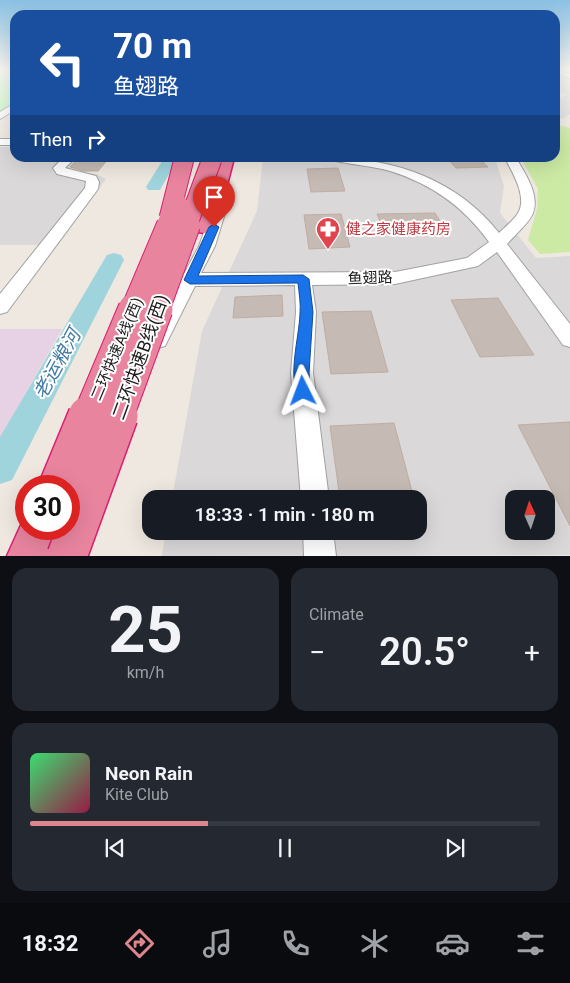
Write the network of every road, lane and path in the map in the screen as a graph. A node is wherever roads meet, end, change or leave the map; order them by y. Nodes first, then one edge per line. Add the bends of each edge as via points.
1 (64, 162) edge
2 (183, 162) edge
3 (196, 162) edge
4 (211, 162) edge
5 (225, 162) edge
6 (232, 162) edge
7 (358, 162) edge
8 (513, 162) edge
9 (500, 243) junction
10 (143, 275) junction
11 (303, 279) junction
12 (190, 280) junction
13 (0, 307) edge
14 (570, 339) edge
15 (156, 344) dead end
16 (129, 386) junction
17 (63, 475) edge
18 (314, 490) edge
19 (36, 540) edge
20 (319, 540) edge
21 (29, 556) edge
22 (67, 556) edge
23 (320, 556) edge

1 - 13 street via 59,168 61,171 92,179 91,189
2 - 10 highway, bridge via 169,218
3 - 10 highway, 二环快速A线(西), bridge
4 - 16 highway, 二环快速B线(西), bridge
5 - 16 highway, bridge via 196,251
6 - 12 street via 212,232
7 - 9 street via 392,168 424,180 458,199
8 - 9 street, 鱼翅路 via 524,182 526,212
9 - 11 street, 鱼翅路 via 472,262 435,271 395,278
9 - 14 street
10 - 12 street, 鱼翅路
10 - 17 highway, 二环快速A线(西), bridge
11 - 12 street, 鱼翅路
11 - 18 street via 306,312 302,373
12 - 15 street
16 - 22 highway, 二环快速B线(西), bridge
19 - 21 highway
20 - 23 street

